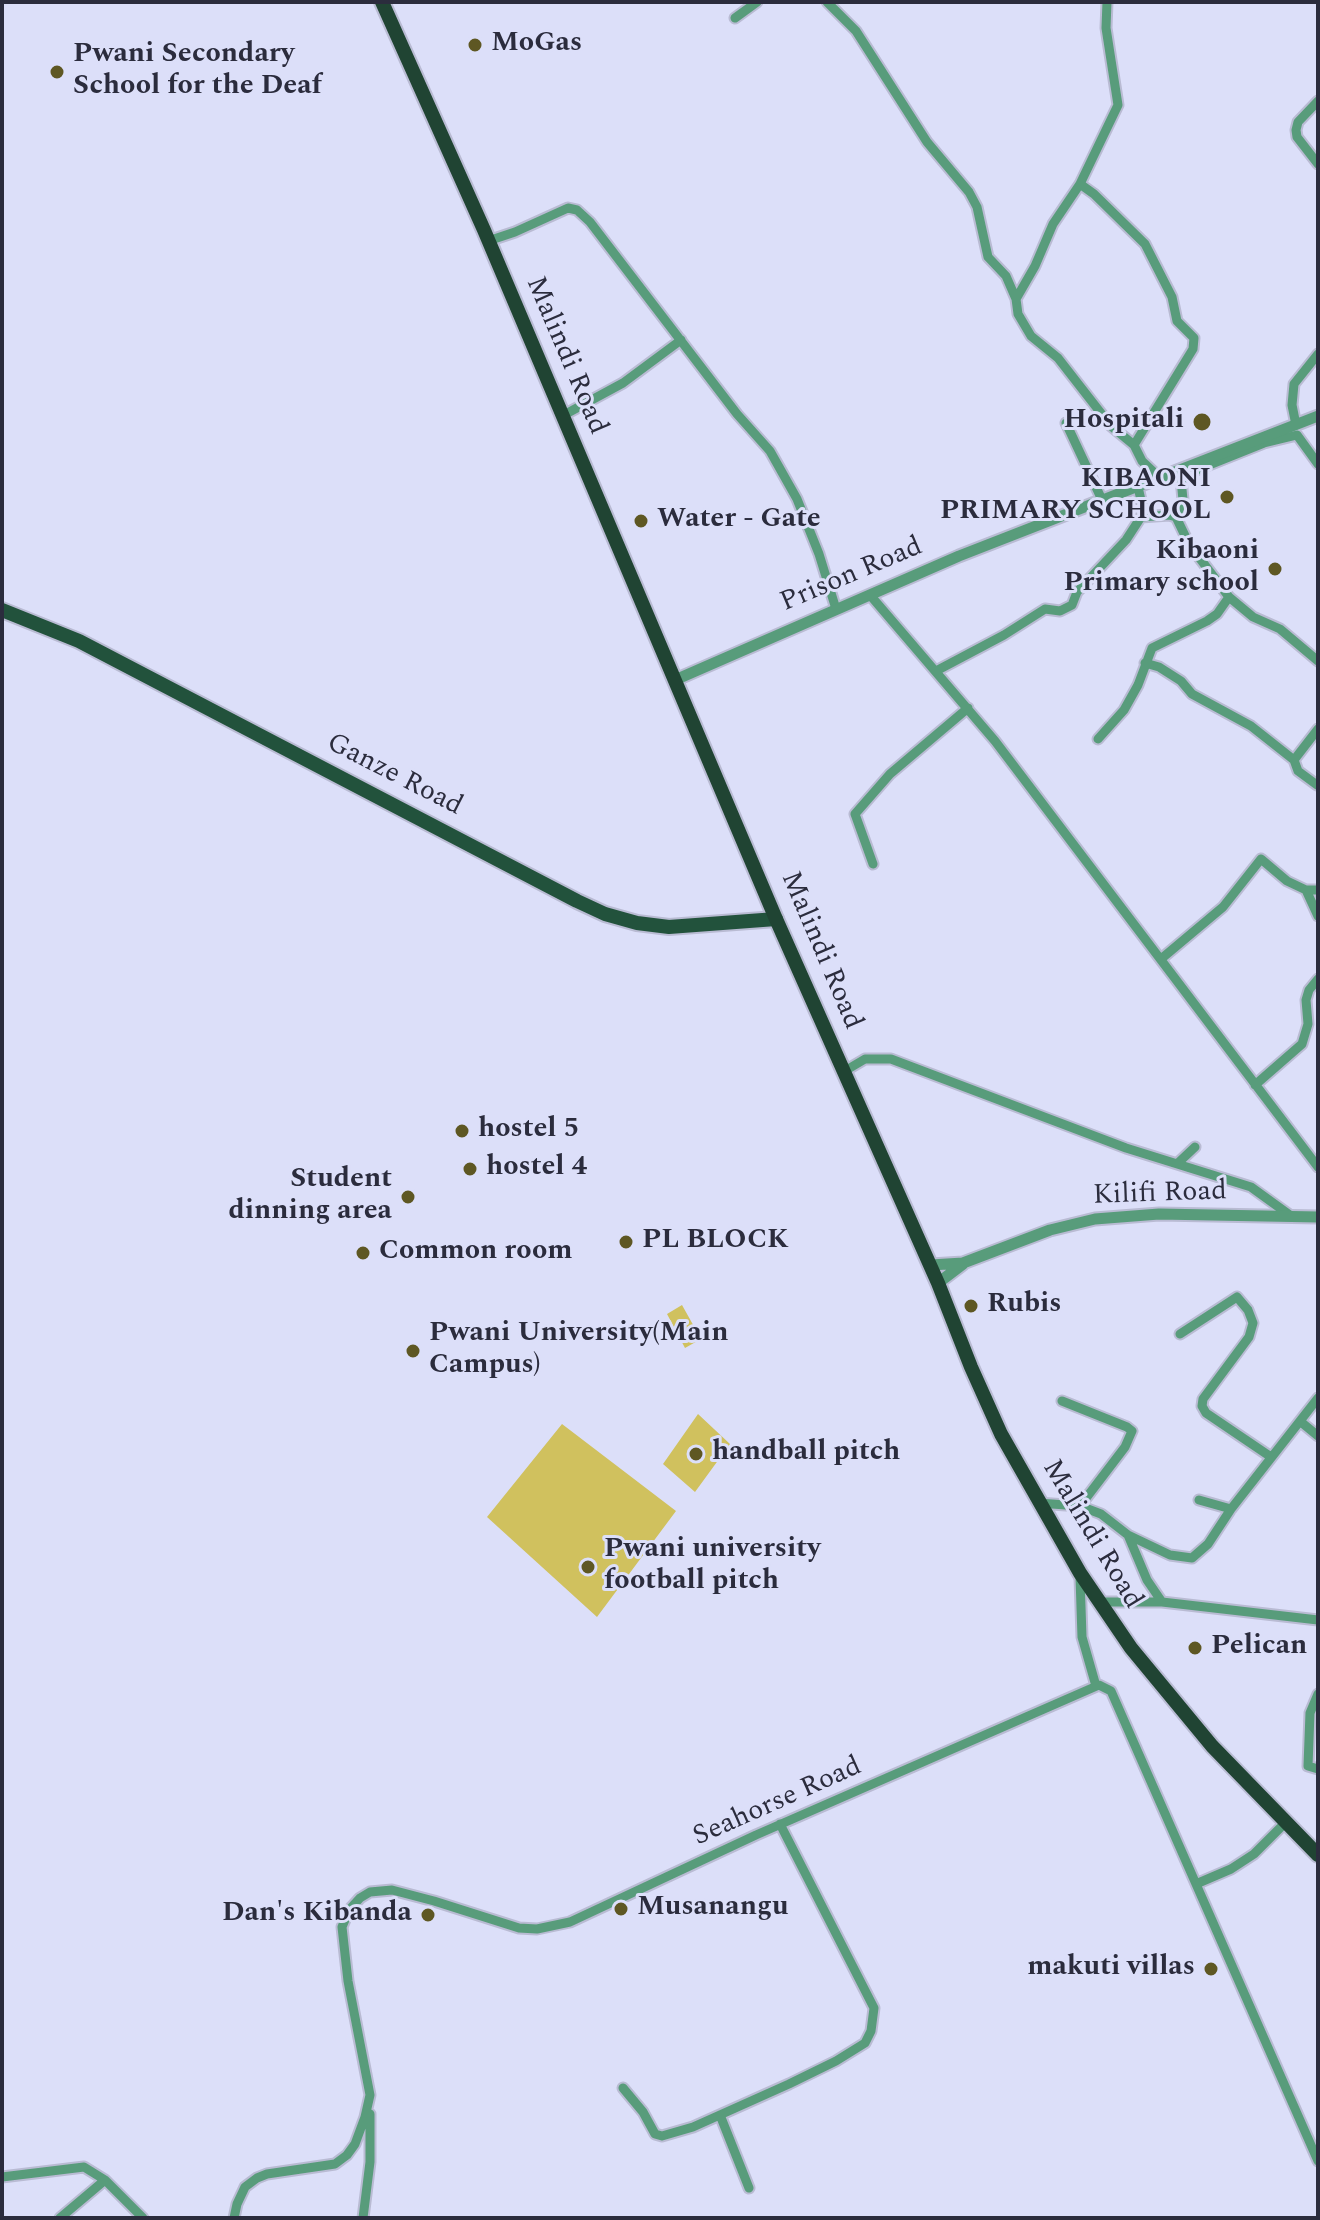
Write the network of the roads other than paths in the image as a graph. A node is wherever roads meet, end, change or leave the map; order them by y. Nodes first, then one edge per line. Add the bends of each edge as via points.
1 (382, 2) edge
2 (757, 2) edge
3 (827, 2) edge
4 (1107, 2) edge
5 (735, 18) dead end
6 (1318, 101) edge
7 (1318, 164) edge
8 (1080, 184) junction
9 (488, 241) junction
10 (1016, 299) junction
11 (681, 340) junction
12 (1318, 354) edge
13 (562, 416) junction
14 (1318, 416) edge
15 (1066, 423) dead end
16 (1296, 425) junction
17 (1134, 445) junction
18 (1318, 464) edge
19 (1161, 479) junction
20 (1138, 487) junction
21 (1103, 502) junction
22 (1141, 517) junction
23 (1176, 517) junction
24 (870, 595) junction
25 (1229, 597) junction
26 (836, 609) junction
27 (2, 610) edge
28 (1318, 661) edge
29 (1145, 663) junction
30 (936, 671) junction
31 (675, 680) junction
32 (968, 708) junction
33 (1318, 729) edge
34 (1098, 739) dead end
35 (1294, 760) junction
36 (1317, 785) edge
37 (873, 864) dead end
38 (1306, 890) junction
39 (1318, 890) edge
40 (1318, 916) edge
41 (776, 919) junction
42 (1161, 959) junction
43 (1318, 979) edge
44 (843, 1072) junction
45 (1255, 1085) junction
46 (1195, 1147) dead end
47 (1178, 1163) junction
48 (1318, 1167) edge
49 (1291, 1216) junction
50 (1318, 1217) edge
51 (963, 1263) junction
52 (931, 1265) junction
53 (938, 1283) junction
54 (1180, 1334) dead end
55 (1318, 1398) edge
56 (1062, 1401) dead end
57 (1301, 1422) junction
58 (1318, 1436) edge
59 (1271, 1457) junction
60 (1199, 1500) dead end
61 (1038, 1503) junction
62 (1080, 1506) junction
63 (1231, 1509) junction
64 (1128, 1535) junction
65 (1080, 1573) junction
66 (1099, 1602) junction
67 (1162, 1602) junction
68 (1318, 1620) edge
69 (1096, 1686) junction
70 (1318, 1694) edge
71 (1318, 1769) edge
72 (1285, 1823) junction
73 (780, 1824) junction
74 (1318, 1855) edge
75 (1196, 1884) junction
76 (623, 2088) dead end
77 (370, 2095) junction
78 (720, 2115) junction
79 (1318, 2161) edge
80 (2, 2177) edge
81 (105, 2180) junction
82 (749, 2188) dead end
83 (60, 2218) edge
84 (143, 2218) edge
85 (234, 2218) edge
86 (363, 2218) edge

1 - 9 highway, Malindi Road
2 - 5 street
3 - 10 street via 856,31 927,142 969,192 988,257 1006,276
4 - 8 street via 1118,105
6 - 7 street via 1296,130
8 - 10 street via 1053,224
8 - 17 street via 1145,244 1172,297 1177,321 1194,338 1193,349
9 - 11 street via 568,208 577,210
9 - 13 highway, Malindi Road
10 - 17 street via 1031,336 1058,358 1111,426
11 - 13 street via 623,383
11 - 26 street via 783,473 819,554
12 - 16 street via 1294,384
13 - 31 highway, Malindi Road
14 - 16 street, Prison Road
15 - 21 street
16 - 19 street, Prison Road
17 - 19 street
18 - 23 street via 1297,435 1264,443 1184,475
19 - 20 street, Prison Road
20 - 21 street, Prison Road
20 - 22 street
21 - 24 street, Prison Road
22 - 23 street
22 - 30 street via 1077,592 1072,605 1060,611 1045,609
23 - 25 street via 1189,544
24 - 26 street, Prison Road
24 - 30 street
25 - 28 street
25 - 29 street via 1207,621 1152,648
26 - 31 street, Prison Road
27 - 41 main road, Ganze Road via 91,647 605,914 669,927
29 - 34 street via 1124,710
29 - 35 street via 1251,726
30 - 32 street
31 - 41 highway, Malindi Road
32 - 37 street via 890,774 855,814
32 - 42 street
33 - 35 street
35 - 36 street via 1298,771
38 - 39 street
38 - 40 street
38 - 42 street via 1261,859 1223,907
41 - 44 highway, Malindi Road
42 - 45 street
43 - 45 street via 1306,1000 1308,1024 1302,1044
44 - 47 street via 865,1059 891,1059
44 - 52 highway, Malindi Road
45 - 48 street
46 - 47 street
47 - 49 street via 1251,1187
49 - 50 street, Kilifi Road
49 - 51 street, Kilifi Road via 1159,1214 1095,1219
51 - 52 street, Kilifi Road
51 - 53 street, Kilifi Road
52 - 53 highway, Malindi Road
53 - 61 highway, Malindi Road via 1001,1434
54 - 59 street via 1237,1297 1248,1310 1253,1323 1249,1337 1202,1406
55 - 57 street
56 - 62 street via 1132,1431
57 - 58 street
57 - 59 street
59 - 63 street
60 - 63 street
61 - 62 street
61 - 65 highway, Malindi Road
62 - 64 street via 1101,1514
63 - 64 street via 1192,1558 1177,1557
64 - 67 street
65 - 66 highway, Malindi Road
65 - 69 street via 1082,1637
66 - 67 street
66 - 72 highway, Malindi Road via 1182,1712
67 - 68 street
69 - 73 street, Seahorse Road
69 - 75 street via 1111,1691
70 - 71 street via 1310,1713 1308,1766
72 - 74 highway, Malindi Road
72 - 75 street via 1254,1854
73 - 77 street, Seahorse Road via 570,1922 537,1929 392,1890 360,1898 342,1927 342,1942
73 - 78 street via 874,2008 871,2031 865,2043 836,2061
75 - 79 street
76 - 78 street via 658,2136
77 - 85 street, Seahorse Road via 347,2155 335,2164 257,2178 245,2187
77 - 86 street
78 - 82 street
80 - 81 street via 78,2167
81 - 83 street
81 - 84 street

